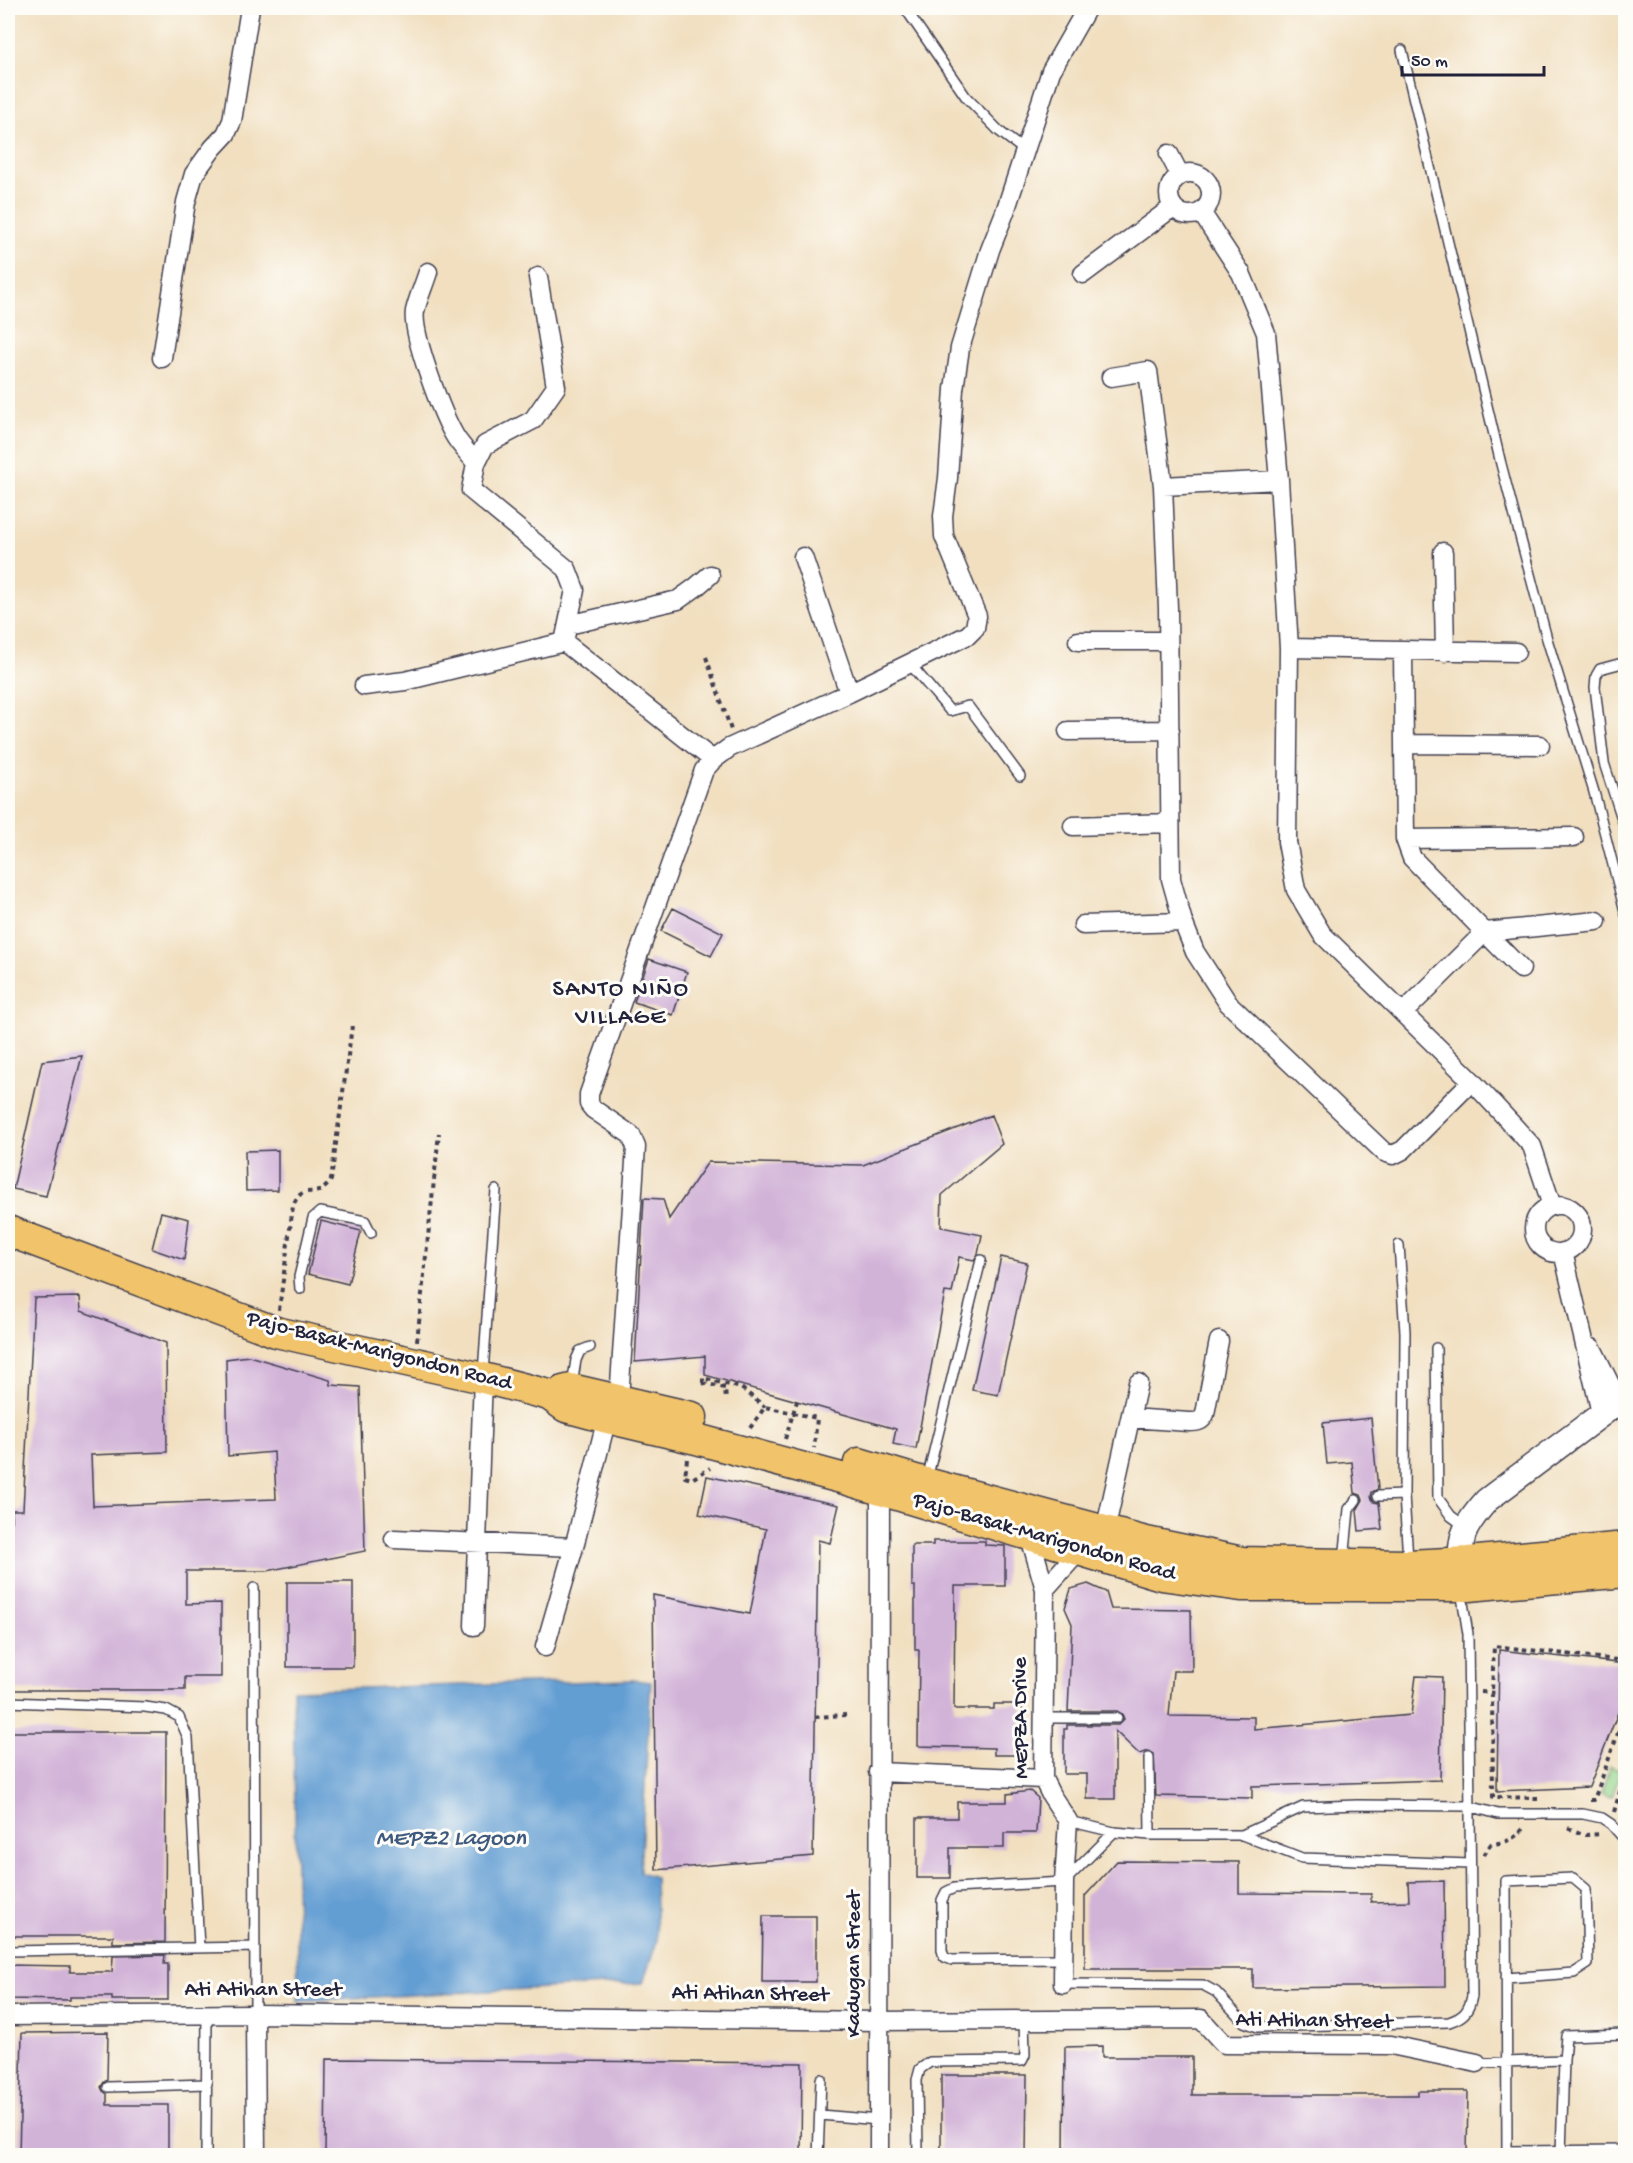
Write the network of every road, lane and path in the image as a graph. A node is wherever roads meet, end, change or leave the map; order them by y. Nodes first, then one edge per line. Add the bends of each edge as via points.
1 (250, 8) edge
2 (905, 8) edge
3 (1088, 8) edge
4 (1402, 50) dead end
5 (1025, 151) junction
6 (1169, 154) dead end
7 (1180, 175) junction
8 (1173, 207) junction
9 (1201, 212) junction
10 (428, 272) dead end
11 (1083, 274) dead end
12 (538, 277) dead end
13 (162, 358) dead end
14 (1111, 377) dead end
15 (476, 463) junction
16 (1279, 480) junction
17 (1163, 486) junction
18 (1443, 552) dead end
19 (803, 557) dead end
20 (710, 574) dead end
21 (566, 633) junction
22 (1078, 641) dead end
23 (1168, 641) junction
24 (1289, 648) junction
25 (1403, 651) junction
26 (1444, 652) junction
27 (1516, 652) dead end
28 (706, 657) dead end
29 (1626, 662) edge
30 (910, 664) junction
31 (364, 686) dead end
32 (849, 693) junction
33 (1170, 730) junction
34 (1068, 732) dead end
35 (1404, 744) junction
36 (1540, 745) dead end
37 (729, 748) junction
38 (713, 760) junction
39 (1020, 776) dead end
40 (1170, 823) junction
41 (1073, 826) dead end
42 (1626, 831) edge
43 (1574, 837) dead end
44 (1405, 839) junction
45 (1626, 915) edge
46 (1597, 921) dead end
47 (1182, 922) junction
48 (1083, 926) dead end
49 (1485, 932) junction
50 (1521, 969) dead end
51 (1403, 1013) junction
52 (352, 1026) dead end
53 (1472, 1081) junction
54 (439, 1133) dead end
55 (496, 1190) dead end
56 (1552, 1206) junction
57 (8, 1231) edge
58 (371, 1233) dead end
59 (1399, 1245) dead end
60 (1563, 1252) junction
61 (981, 1260) dead end
62 (300, 1289) dead end
63 (276, 1332) junction
64 (1219, 1341) dead end
65 (590, 1347) dead end
66 (1436, 1348) dead end
67 (415, 1363) junction
68 (483, 1378) junction
69 (1138, 1383) dead end
70 (560, 1392) junction
71 (726, 1401) dead end
72 (797, 1401) dead end
73 (1615, 1403) edge
74 (765, 1407) junction
75 (613, 1408) junction
76 (794, 1413) junction
77 (1130, 1418) junction
78 (747, 1432) junction
79 (783, 1443) junction
80 (814, 1451) junction
81 (710, 1468) dead end
82 (685, 1477) dead end
83 (926, 1483) junction
84 (880, 1491) junction
85 (1404, 1495) junction
86 (1378, 1496) dead end
87 (1356, 1500) dead end
88 (1466, 1527) junction
89 (1105, 1531) junction
90 (1030, 1537) junction
91 (394, 1539) dead end
92 (477, 1542) junction
93 (574, 1547) junction
94 (1626, 1547) edge
95 (1079, 1551) junction
96 (1344, 1564) junction
97 (1626, 1572) edge
98 (1461, 1574) junction
99 (1408, 1575) junction
100 (254, 1588) dead end
101 (1045, 1589) junction
102 (474, 1626) dead end
103 (545, 1647) dead end
104 (1626, 1661) edge
105 (8, 1702) edge
106 (1626, 1711) edge
107 (846, 1715) dead end
108 (815, 1717) dead end
109 (1044, 1718) junction
110 (1117, 1718) dead end
111 (1149, 1758) dead end
112 (1626, 1771) edge
113 (878, 1772) junction
114 (1043, 1779) junction
115 (1549, 1798) dead end
116 (1582, 1800) dead end
117 (1469, 1806) junction
118 (1614, 1812) dead end
119 (1068, 1821) junction
120 (1527, 1823) dead end
121 (1563, 1826) dead end
122 (1615, 1828) junction
123 (1114, 1832) junction
124 (1150, 1835) junction
125 (1242, 1835) junction
126 (1626, 1842) edge
127 (1470, 1864) junction
128 (1470, 1880) junction
129 (1064, 1882) junction
130 (255, 1947) junction
131 (199, 1948) junction
132 (8, 1951) edge
133 (1063, 1959) junction
134 (1506, 1978) junction
135 (1063, 1984) joint
136 (207, 2014) junction
137 (255, 2014) junction
138 (8, 2016) edge
139 (1024, 2019) junction
140 (879, 2021) junction
141 (1626, 2034) edge
142 (1564, 2060) junction
143 (1506, 2062) junction
144 (1478, 2063) joint
145 (821, 2079) dead end
146 (207, 2084) junction
147 (108, 2087) dead end
148 (820, 2115) junction
149 (879, 2120) junction
150 (1626, 2150) edge
151 (1507, 2153) edge
152 (1561, 2153) edge
153 (206, 2156) edge
154 (256, 2156) edge
155 (818, 2156) edge
156 (879, 2156) edge
157 (918, 2156) edge

1 - 13 street via 232,121 194,174 186,202
2 - 5 lane via 966,97
3 - 5 street via 1052,71
4 - 45 lane via 1501,464
5 - 30 street via 969,317 954,389 944,536 977,616 975,628
6 - 7 street
7 - 8 street via 1169,193
7 - 9 street via 1201,175 1210,186 1210,201
8 - 9 street via 1190,215
8 - 11 street
9 - 16 street via 1241,273 1266,333
10 - 15 street via 415,313 416,330 447,422
12 - 15 street via 556,387 533,420 485,445
14 - 17 street via 1148,371
15 - 21 street via 471,490 567,569 575,590
16 - 17 street
16 - 24 street
17 - 23 street
18 - 26 street
19 - 32 street
20 - 21 street via 678,600
21 - 31 street via 405,681
21 - 38 street
22 - 23 street
23 - 33 street
24 - 25 street
24 - 51 street via 1287,842 1296,890 1322,934
25 - 26 street
25 - 35 street
26 - 27 street
28 - 37 path via 732,735
29 - 42 lane via 1600,669 1595,687 1604,763
30 - 32 street
30 - 39 lane via 950,711 968,706
32 - 37 street
33 - 34 street
33 - 40 street
35 - 36 street
35 - 44 street
37 - 38 street
38 - 75 street via 704,770 589,1095 593,1109 631,1135 636,1147
40 - 41 street
40 - 47 street via 1171,879
43 - 44 street
44 - 49 street via 1412,858
46 - 49 street
47 - 48 street
47 - 53 street via 1195,952 1228,1003 1384,1152 1393,1155 1403,1150
49 - 50 street
49 - 51 street
51 - 53 street
52 - 63 path via 331,1180 326,1189 296,1196 292,1206
53 - 56 street via 1532,1146
54 - 67 path
55 - 68 lane
56 - 60 street via 1539,1214 1535,1238 1546,1250
56 - 60 street via 1567,1207 1581,1224 1580,1238
57 - 63 main road, Pajo-Basak-Marigondon Road
58 - 62 lane via 365,1221 320,1212 313,1218 299,1277
59 - 85 lane via 1405,1332
60 - 73 street via 1577,1318
61 - 83 lane
63 - 67 main road, Pajo-Basak-Marigondon Road
64 - 77 street via 1201,1420
65 - 70 lane via 580,1351
66 - 88 lane via 1438,1498 1451,1516
67 - 68 main road, Pajo-Basak-Marigondon Road
68 - 70 main road, Pajo-Basak-Marigondon Road
68 - 92 street
69 - 77 street
70 - 75 main road, Pajo-Basak-Marigondon Road via 566,1407
71 - 74 path via 725,1388 703,1383 703,1378 741,1388
72 - 76 path
73 - 88 street via 1487,1500
74 - 76 path
74 - 78 path
75 - 78 main road, Pajo-Basak-Marigondon Road
75 - 84 main road, Pajo-Basak-Marigondon Road via 716,1444
75 - 93 street
76 - 79 path
76 - 80 path via 817,1418
77 - 89 street
78 - 79 main road, Pajo-Basak-Marigondon Road
79 - 80 main road, Pajo-Basak-Marigondon Road
80 - 83 main road, Pajo-Basak-Marigondon Road
81 - 82 path via 692,1479
83 - 89 main road, Pajo-Basak-Marigondon Road
84 - 90 main road, Pajo-Basak-Marigondon Road
84 - 113 street
85 - 86 lane
85 - 99 lane
87 - 96 lane via 1349,1509
88 - 98 street
89 - 96 main road, Pajo-Basak-Marigondon Road via 1242,1562
90 - 95 main road, Pajo-Basak-Marigondon Road
90 - 101 street, MEPZA Drive
91 - 92 street
92 - 93 street
92 - 102 street
93 - 103 street
94 - 98 main road, Pajo-Basak-Marigondon Road
95 - 99 main road, Pajo-Basak-Marigondon Road via 1161,1575 1241,1586
95 - 101 street
96 - 99 main road, Pajo-Basak-Marigondon Road
97 - 98 main road, Pajo-Basak-Marigondon Road
98 - 99 main road, Pajo-Basak-Marigondon Road
98 - 117 lane via 1468,1634
100 - 130 lane
101 - 109 street, MEPZA Drive
104 - 115 path via 1494,1646 1493,1797
105 - 131 lane via 145,1707 166,1710 179,1717 188,1738
106 - 116 path via 1594,1800
107 - 108 path
109 - 110 lane
109 - 114 street, MEPZA Drive
111 - 124 lane
112 - 118 path
113 - 114 street
113 - 140 street, Kadugan Street
114 - 119 street, MEPZA Drive
117 - 122 lane via 1498,1814 1583,1814 1607,1821
117 - 125 lane via 1303,1807
117 - 127 lane
119 - 123 lane
119 - 129 street
120 - 128 path via 1515,1838 1491,1844 1479,1874
121 - 122 path via 1585,1835
122 - 126 lane
123 - 124 lane
123 - 129 lane
124 - 125 lane
125 - 127 lane via 1302,1858
127 - 128 lane
128 - 135 lane via 1472,1996 1469,2009 1460,2019 1449,2022 1258,2027 1244,2022 1216,1992 1203,1985
129 - 133 street
129 - 133 lane via 954,1888 942,1900 944,1957
130 - 131 lane
130 - 137 lane
131 - 132 lane
133 - 135 street
134 - 134 lane via 1506,1881 1573,1878 1586,1889 1588,1964 1574,1973
134 - 143 lane
136 - 137 street, Ati Atihan Street
136 - 138 street, Ati Atihan Street
136 - 146 lane
137 - 140 street, Ati Atihan Street
137 - 154 street
139 - 140 street, Ati Atihan Street
139 - 144 street, Ati Atihan Street via 1202,2019 1224,2044 1391,2045
139 - 157 lane via 1022,2061 930,2062 920,2068
140 - 149 street, Kadugan Street
141 - 142 lane via 1566,2037
142 - 143 lane
142 - 152 lane
143 - 144 lane
143 - 151 lane
145 - 148 lane
146 - 147 lane
146 - 153 lane
148 - 149 lane
148 - 155 lane
149 - 156 street, Kadugan Street
150 - 152 lane
151 - 152 lane

